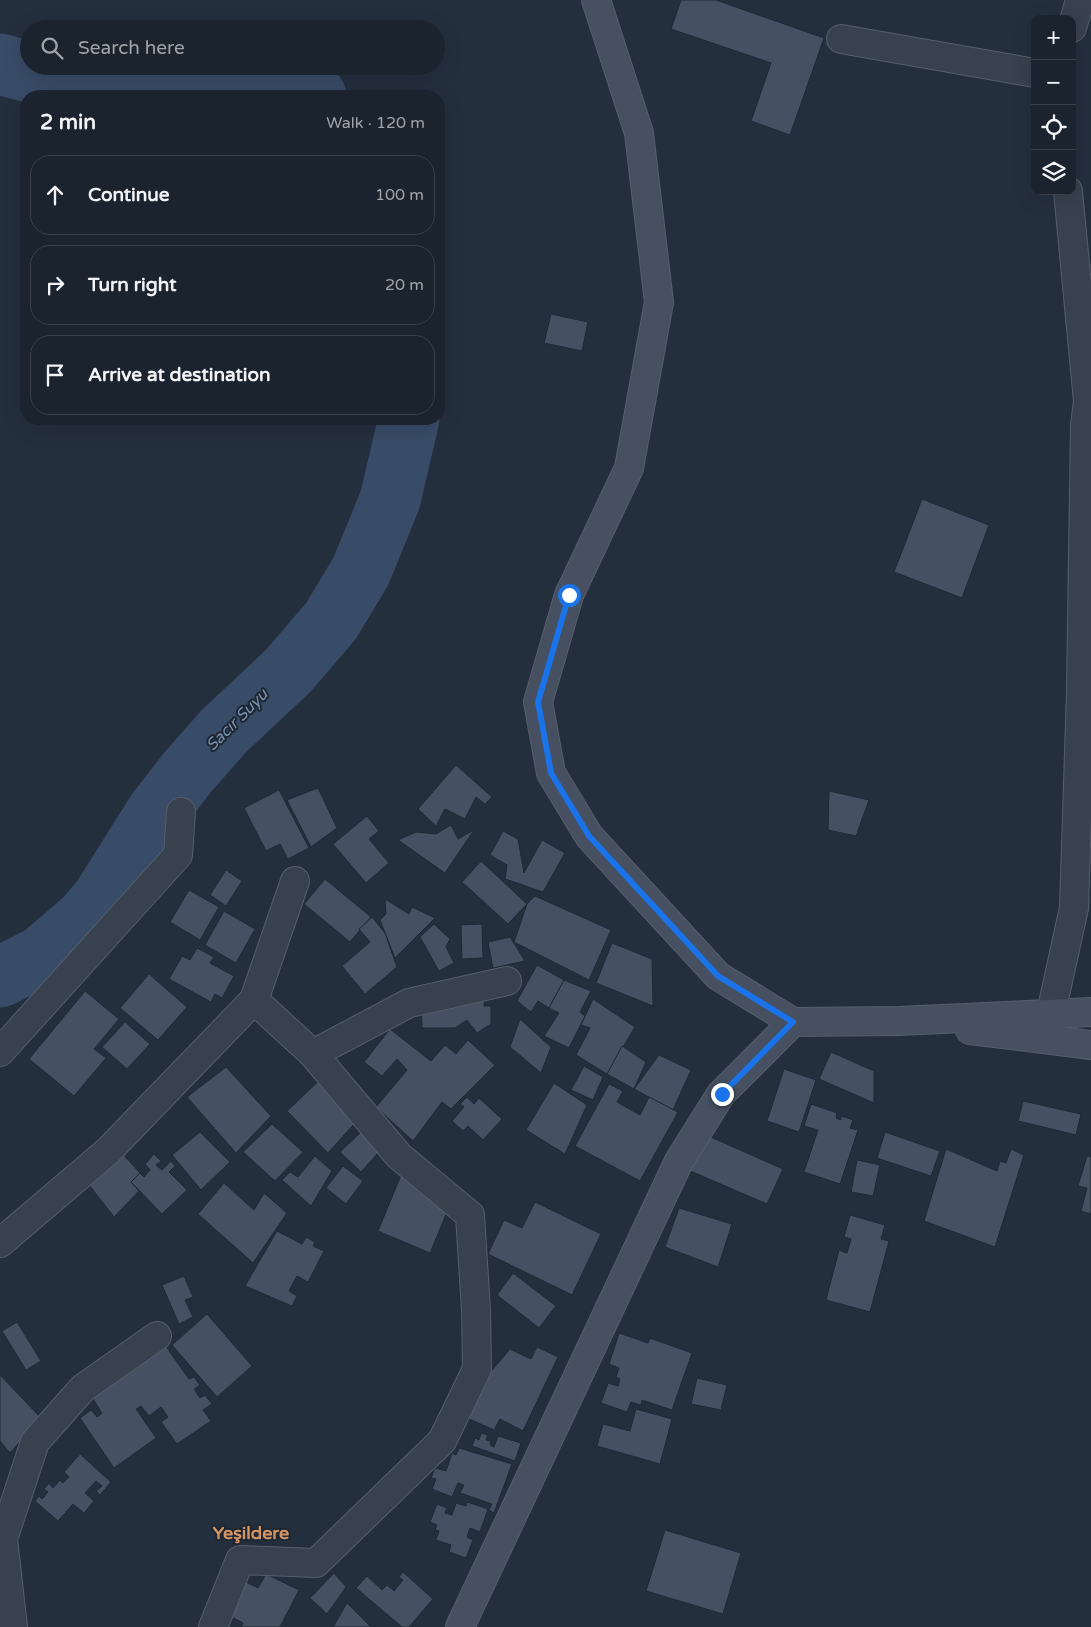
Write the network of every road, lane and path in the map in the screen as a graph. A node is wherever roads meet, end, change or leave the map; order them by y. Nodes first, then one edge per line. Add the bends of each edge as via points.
1 (596, 0) edge
2 (1080, 0) edge
3 (1076, 15) edge
4 (841, 39) dead end
5 (1031, 72) edge
6 (1068, 195) edge
7 (1089, 403) edge
8 (181, 812) dead end
9 (295, 881) dead end
10 (507, 981) dead end
11 (254, 1000) junction
12 (1091, 1012) edge
13 (1051, 1013) junction
14 (899, 1021) junction
15 (793, 1022) junction
16 (1091, 1045) edge
17 (0, 1052) edge
18 (313, 1054) junction
19 (0, 1242) edge
20 (157, 1336) dead end
21 (12, 1627) edge
22 (213, 1627) edge
23 (460, 1627) edge

1 - 15 street via 639,133 659,302 629,468 569,595 538,702 551,773 589,836 718,976
2 - 3 street
4 - 5 street
6 - 7 street
7 - 13 street via 1074,908
8 - 17 street via 178,855
9 - 11 street
10 - 18 street via 409,1003
11 - 18 street
11 - 19 street via 108,1151
12 - 13 street
13 - 14 street
14 - 15 street
14 - 16 street
15 - 23 street via 722,1094 679,1161
18 - 22 street via 399,1156 470,1215 477,1369 442,1441 316,1564 240,1560
20 - 21 street via 83,1388 35,1442 3,1539

